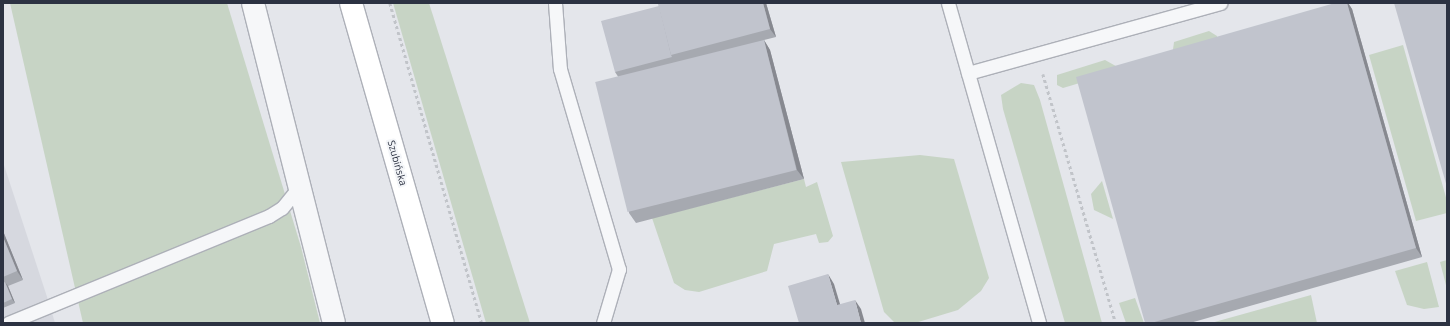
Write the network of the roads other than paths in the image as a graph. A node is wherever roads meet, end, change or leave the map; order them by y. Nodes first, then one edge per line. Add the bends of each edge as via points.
1 (252, 3) edge
2 (351, 3) edge
3 (555, 3) edge
4 (948, 3) edge
5 (1220, 3) edge
6 (968, 73) junction
7 (299, 187) junction
8 (602, 322) edge
9 (8, 323) edge
10 (334, 323) edge
11 (443, 323) edge
12 (1039, 323) edge

1 - 7 street
2 - 11 main road, Szubińska
3 - 8 lane via 560,69 619,269
4 - 6 lane
5 - 6 lane
6 - 12 lane
7 - 9 lane via 282,208 269,216
7 - 10 street

